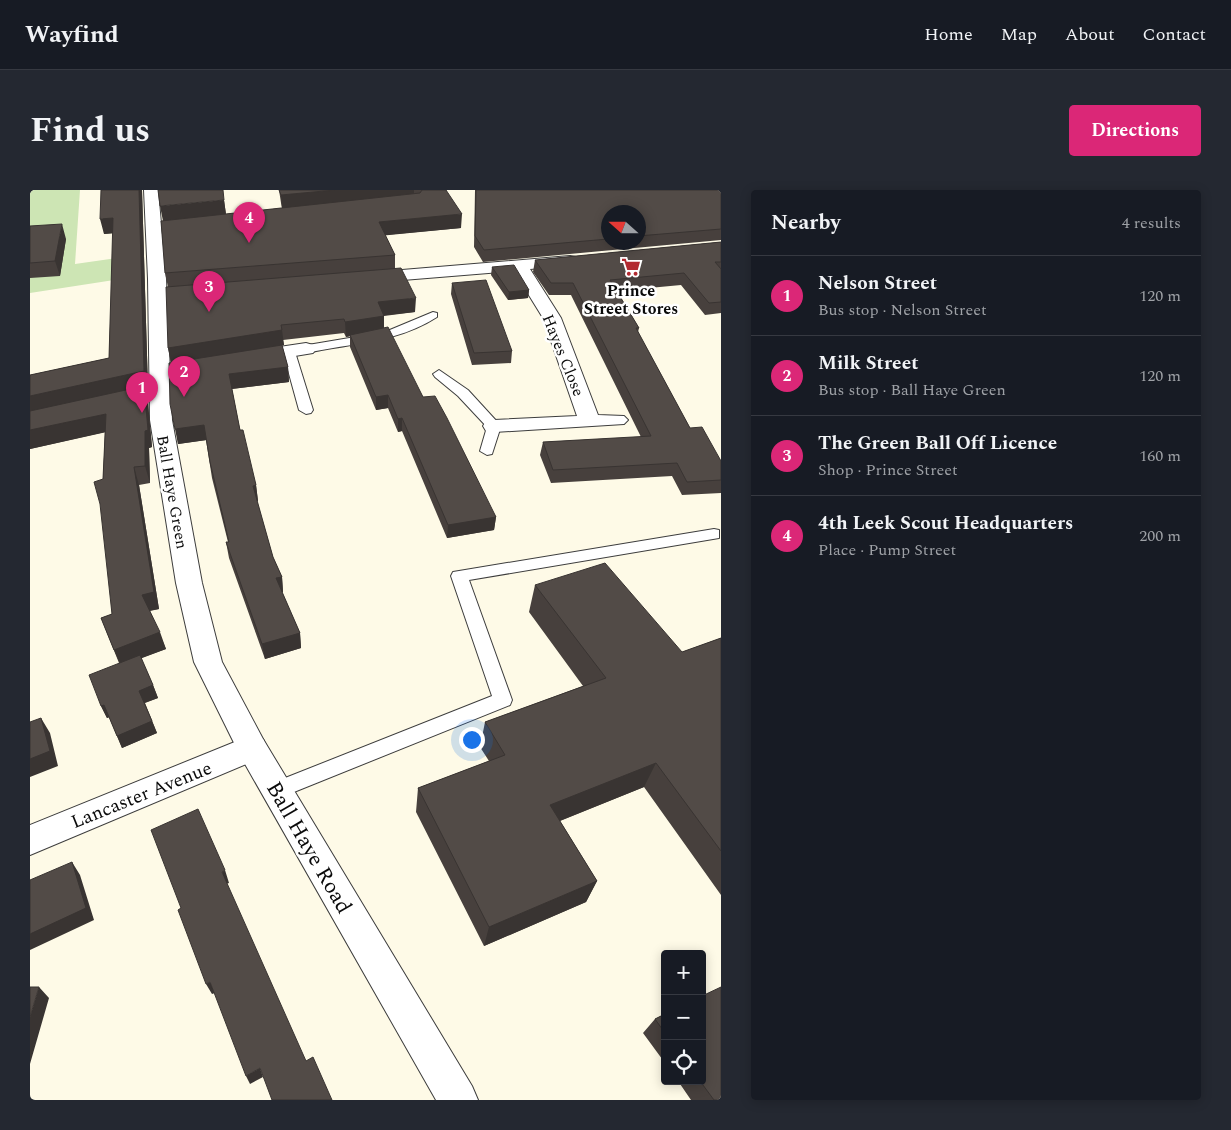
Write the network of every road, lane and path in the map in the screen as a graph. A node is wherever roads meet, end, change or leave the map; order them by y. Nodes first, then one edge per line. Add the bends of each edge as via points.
1 (151, 190) edge
2 (586, 260) edge
3 (519, 266) junction
4 (351, 279) edge
5 (433, 315) dead end
6 (297, 350) junction
7 (224, 362) edge
8 (439, 374) dead end
9 (306, 410) dead end
10 (590, 420) junction
11 (616, 420) dead end
12 (494, 426) junction
13 (487, 451) dead end
14 (714, 534) dead end
15 (189, 583) joint
16 (252, 748) junction
17 (277, 790) junction
18 (30, 840) edge
19 (458, 1100) edge

1 - 15 street, Ball Haye Green via 162,228 157,278 165,294 159,383 161,420
2 - 3 street
3 - 4 street
3 - 10 street, Hayes Close via 552,318
5 - 6 lane via 392,335
6 - 7 street
6 - 9 lane
8 - 12 lane via 463,392
10 - 11 street, Hayes Close
10 - 12 street, Hayes Close
12 - 13 lane
14 - 17 lane via 459,576 503,700
15 - 16 street, Ball Haye Road via 208,662
16 - 17 street, Ball Haye Road
16 - 18 street, Lancaster Avenue
17 - 19 street, Ball Haye Road

